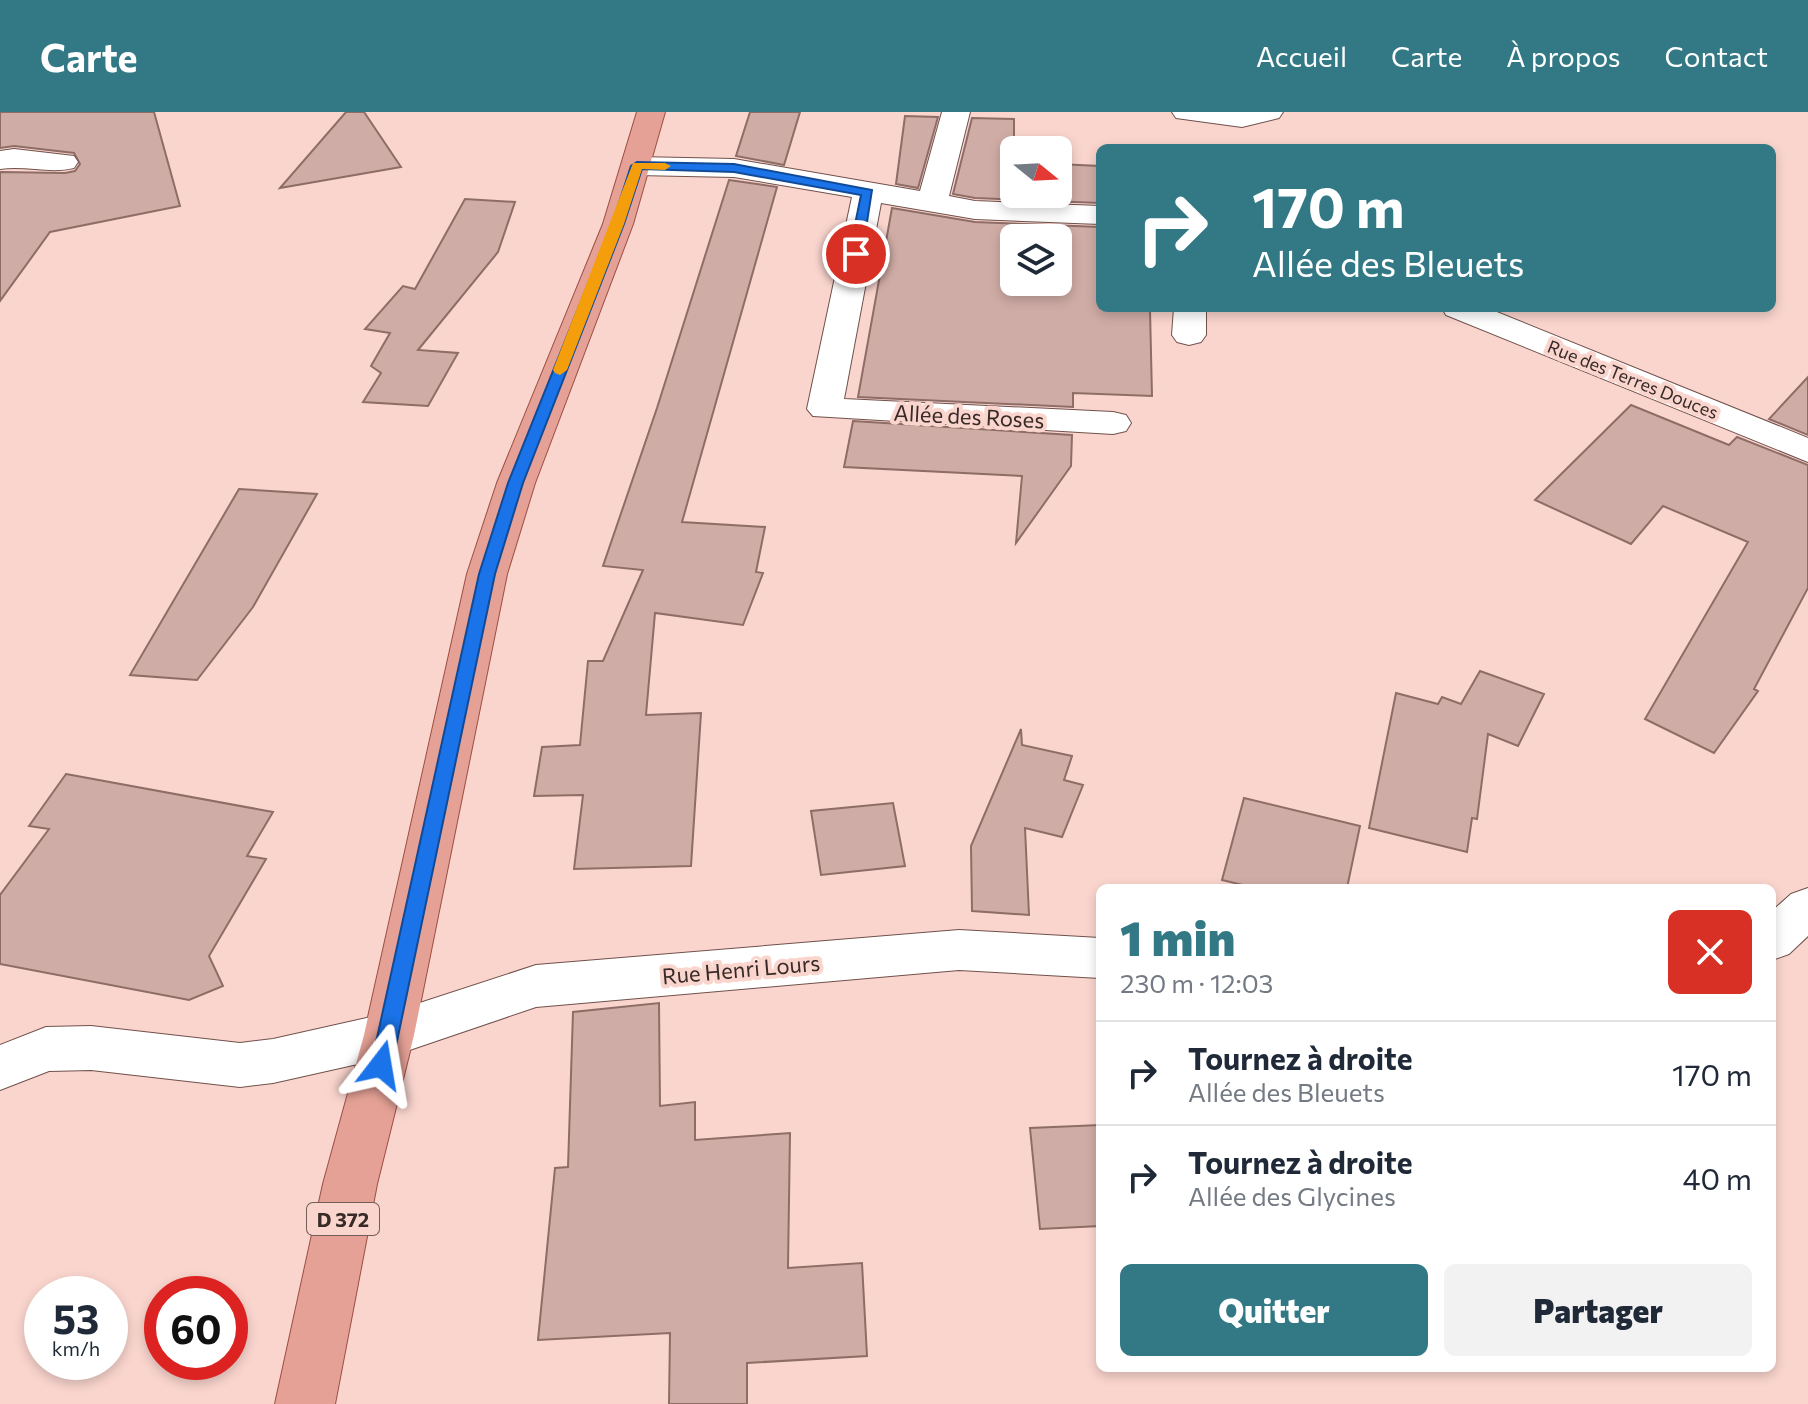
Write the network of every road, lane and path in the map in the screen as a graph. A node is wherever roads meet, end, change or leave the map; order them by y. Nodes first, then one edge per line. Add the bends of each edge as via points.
1 (651, 112) edge
2 (956, 112) edge
3 (1186, 112) edge
4 (1269, 112) edge
5 (0, 160) edge
6 (64, 162) dead end
7 (637, 166) junction
8 (868, 192) junction
9 (932, 203) junction
10 (1096, 215) edge
11 (1468, 312) edge
12 (1113, 423) dead end
13 (1808, 451) edge
14 (1808, 907) edge
15 (1776, 936) edge
16 (1096, 958) edge
17 (389, 1035) junction
18 (0, 1068) edge
19 (305, 1404) edge

1 - 7 main road, D 372
2 - 9 street
3 - 4 street via 1242,119
5 - 6 street
7 - 8 street via 734,168
7 - 17 main road, D 372 via 516,483 487,574
8 - 9 street
8 - 12 street, Allée des Roses via 825,409
9 - 10 street
11 - 13 street, Rue des Terres Douces
14 - 15 street
16 - 17 street, Rue Henri Lours via 959,950 536,986
17 - 18 street, Rue Henri Lours via 240,1065 91,1048 46,1049
17 - 19 main road, D 372 via 350,1184

